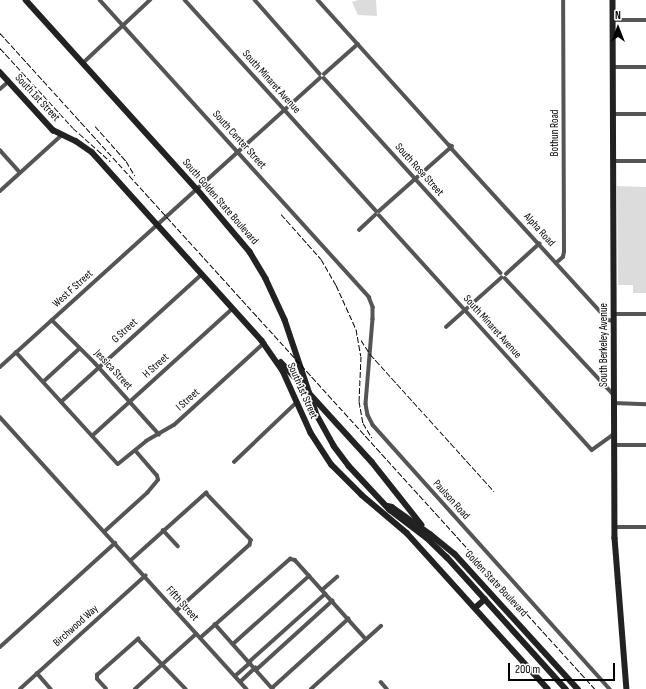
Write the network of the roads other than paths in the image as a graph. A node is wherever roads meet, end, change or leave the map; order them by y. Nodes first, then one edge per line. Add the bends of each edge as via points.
1 (26, 0) edge
2 (100, 0) edge
3 (150, 0) edge
4 (185, 0) edge
5 (255, 0) edge
6 (318, 0) edge
7 (563, 0) edge
8 (612, 0) edge
9 (613, 20) junction
10 (646, 20) edge
11 (123, 25) junction
12 (358, 44) junction
13 (83, 63) junction
14 (614, 67) junction
15 (646, 67) edge
16 (0, 72) edge
17 (322, 76) junction
18 (8, 82) junction
19 (0, 89) edge
20 (284, 110) junction
21 (614, 114) junction
22 (646, 114) edge
23 (62, 135) junction
24 (450, 148) junction
25 (0, 150) edge
26 (238, 152) junction
27 (614, 161) junction
28 (646, 161) edge
29 (20, 172) junction
30 (416, 179) junction
31 (197, 189) junction
32 (0, 191) edge
33 (377, 213) junction
34 (157, 224) junction
35 (359, 230) dead end
36 (539, 244) junction
37 (556, 263) junction
38 (202, 274) junction
39 (503, 276) junction
40 (365, 291) joint
41 (233, 308) junction
42 (465, 310) junction
43 (614, 314) junction
44 (646, 314) edge
45 (52, 320) junction
46 (614, 321) junction
47 (446, 327) dead end
48 (264, 343) junction
49 (79, 349) junction
50 (16, 352) junction
51 (272, 352) junction
52 (0, 367) edge
53 (99, 367) junction
54 (43, 382) junction
55 (302, 384) junction
56 (291, 387) junction
57 (614, 395) junction
58 (61, 402) junction
59 (130, 402) junction
60 (297, 402) junction
61 (614, 403) junction
62 (646, 404) edge
63 (0, 417) edge
64 (159, 434) junction
65 (614, 434) junction
66 (92, 436) junction
67 (614, 445) junction
68 (646, 445) edge
69 (135, 451) junction
70 (339, 454) joint
71 (234, 462) dead end
72 (388, 506) junction
73 (615, 527) junction
74 (646, 528) edge
75 (163, 530) junction
76 (105, 531) junction
77 (430, 534) junction
78 (115, 543) junction
79 (178, 546) dead end
80 (130, 560) junction
81 (145, 576) junction
82 (309, 576) junction
83 (337, 576) dead end
84 (322, 590) junction
85 (325, 594) junction
86 (485, 599) junction
87 (332, 601) junction
88 (475, 608) junction
89 (177, 611) junction
90 (348, 619) junction
91 (215, 624) junction
92 (381, 626) dead end
93 (196, 634) junction
94 (200, 638) junction
95 (366, 639) junction
96 (233, 644) junction
97 (0, 647) edge
98 (250, 663) junction
99 (163, 664) junction
100 (244, 668) junction
101 (256, 669) junction
102 (37, 673) junction
103 (249, 674) junction
104 (235, 676) junction
105 (240, 682) junction
106 (381, 682) dead end
107 (273, 688) edge
108 (20, 689) edge
109 (51, 689) edge
110 (106, 689) edge
111 (135, 689) edge
112 (186, 689) edge
113 (247, 689) edge
114 (311, 689) edge
115 (387, 689) edge
116 (548, 689) edge
117 (566, 689) edge
118 (578, 689) edge
119 (610, 689) edge
120 (627, 689) edge

1 - 13 street, South Golden State Boulevard
2 - 11 street, South Center Street
3 - 11 street
4 - 20 street, South Minaret Avenue
5 - 17 street, South Rose Street
6 - 12 street, Alpha Road
7 - 37 street, Bothun Road via 564,253
8 - 9 street, South Berkeley Avenue
9 - 10 street
9 - 14 street, South Berkeley Avenue
11 - 13 street
11 - 26 street, South Center Street
12 - 17 street, West F Street
12 - 24 street, Alpha Road
13 - 31 street, South Golden State Boulevard
14 - 15 street
14 - 21 street, South Berkeley Avenue
16 - 18 street, South 1st Street
17 - 20 street, West F Street
17 - 30 street, South Rose Street
18 - 19 street
18 - 23 street, South 1st Street via 51,128
20 - 26 street, West F Street
20 - 33 street, South Minaret Avenue
21 - 22 street
21 - 27 street, South Berkeley Avenue
23 - 29 street
23 - 34 street, South 1st Street via 90,150
24 - 30 street
24 - 36 street, Alpha Road
25 - 29 street
26 - 31 street, West F Street
26 - 40 street, South Center Street
27 - 28 street
27 - 43 street, South Berkeley Avenue
29 - 32 street
30 - 33 street
30 - 39 street, South Rose Street
31 - 34 street, West F Street
31 - 70 street, South Golden State Boulevard via 237,235 260,268 285,320 313,406
33 - 35 street
33 - 42 street, South Minaret Avenue
34 - 38 street, South 1st Street
34 - 45 street, West F Street
36 - 37 street, Alpha Road
36 - 39 street
37 - 46 street, Alpha Road via 608,320
38 - 41 street, South 1st Street
38 - 53 street, G Street
39 - 42 street
39 - 57 street, South Rose Street
40 - 119 street, Paulson Road via 371,300 373,311 366,401 373,426
41 - 48 street, South 1st Street
41 - 59 street, H Street
42 - 47 street
42 - 65 street, South Minaret Avenue via 592,450
43 - 44 street
43 - 46 street, South Berkeley Avenue
45 - 49 street, Jessica Street
45 - 50 street, West F Street
46 - 57 street, South Berkeley Avenue
48 - 51 street, South 1st Street
48 - 64 street, I Street via 174,425
49 - 53 street, Jessica Street
49 - 54 street
50 - 52 street, West F Street
50 - 54 street
51 - 55 street
51 - 56 street, South 1st Street
53 - 58 street, G Street
53 - 59 street, Jessica Street
54 - 58 street
55 - 56 street via 297,383
55 - 77 street via 376,466
56 - 60 street, South 1st Street
57 - 61 street, South Berkeley Avenue
58 - 66 street
59 - 64 street, Jessica Street
59 - 66 street, H Street
60 - 71 street
60 - 88 street, South 1st Street via 310,433 332,465 403,530
61 - 62 street
61 - 65 street, South Berkeley Avenue
63 - 76 street, Fifth Street
64 - 69 street, I Street
65 - 67 street, South Berkeley Avenue
66 - 69 street, I Street via 118,464
67 - 68 street
67 - 73 street, South Berkeley Avenue
69 - 76 street via 158,479 147,493
70 - 72 street, Golden State Boulevard
72 - 77 street, Golden State Boulevard via 392,506
72 - 86 street, Golden State Boulevard via 434,544
73 - 74 street
73 - 120 street, South Berkeley Avenue
75 - 79 street
75 - 80 street
75 - 89 street via 206,493 251,543
76 - 78 street, Fifth Street
77 - 118 street, Golden State Boulevard via 466,565
78 - 80 street, Fifth Street
78 - 97 street
80 - 81 street, Fifth Street
81 - 89 street, Fifth Street
81 - 102 street, Birchwood Way
82 - 84 street
82 - 91 street via 295,560 290,559
82 - 96 street
83 - 84 street
84 - 85 street
85 - 87 street
85 - 98 street
86 - 88 street
86 - 117 street, Golden State Boulevard
87 - 90 street
87 - 101 street
88 - 116 street, South 1st Street
89 - 93 street, Fifth Street
90 - 95 street
90 - 107 street
91 - 94 street
91 - 96 street
92 - 95 street
93 - 94 street, Fifth Street
93 - 99 street
94 - 104 street, Fifth Street
95 - 114 street
96 - 98 street
98 - 100 street
98 - 101 street
99 - 110 street via 138,639 96,677
99 - 111 street
99 - 112 street
100 - 103 street
100 - 104 street
101 - 103 street
101 - 107 street
102 - 108 street, Birchwood Way
102 - 109 street
103 - 105 street
104 - 105 street, Fifth Street
105 - 113 street, Fifth Street
106 - 115 street

